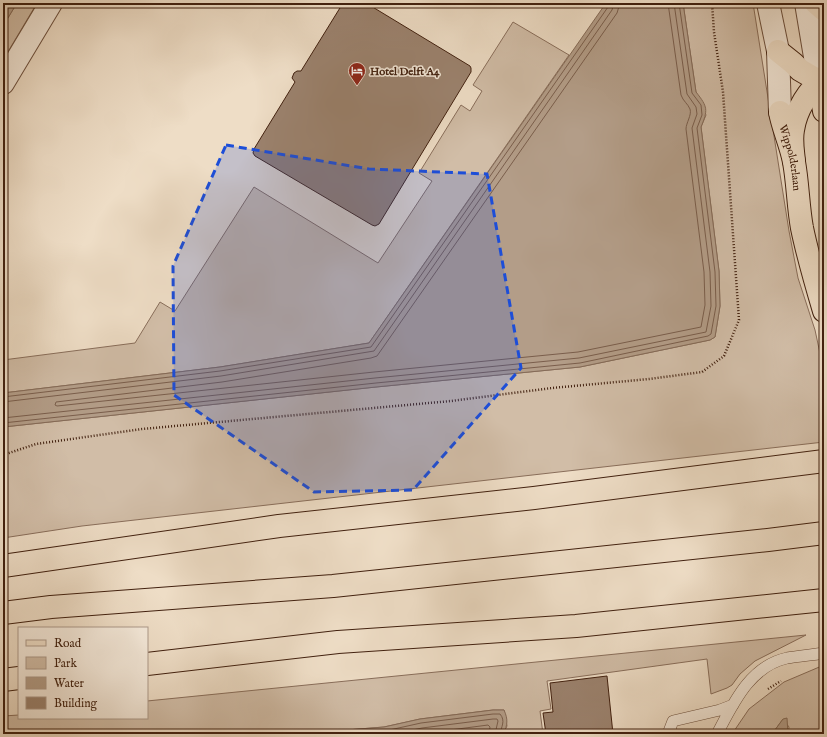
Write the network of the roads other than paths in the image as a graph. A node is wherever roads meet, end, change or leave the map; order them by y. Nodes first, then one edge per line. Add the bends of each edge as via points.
1 (52, 3) edge
2 (768, 3) edge
3 (806, 3) edge
4 (816, 3) edge
5 (824, 10) edge
6 (778, 51) junction
7 (822, 81) edge
8 (3, 83) edge
9 (824, 111) edge
10 (780, 112) joint
11 (794, 161) junction
12 (824, 311) edge
13 (824, 461) edge
14 (824, 533) edge
15 (3, 566) edge
16 (824, 600) edge
17 (3, 613) edge
18 (824, 653) edge
19 (148, 664) edge
20 (18, 678) edge
21 (3, 680) edge
22 (733, 705) junction
23 (668, 734) edge
24 (717, 734) edge

1 - 8 street
2 - 6 street, Wippolderlaan
3 - 7 street
4 - 5 main road
6 - 7 main road via 800,70
6 - 10 street, Wippolderlaan
7 - 9 main road
7 - 11 main road via 809,93 796,117 793,130
10 - 11 main road, Wippolderlaan
11 - 12 main road, Wippolderlaan via 802,227
13 - 15 main road via 534,498 279,526
14 - 17 main road via 333,586 51,607
16 - 19 main road via 576,626 338,642
18 - 22 lane via 786,658 765,668 746,684
20 - 21 main road
22 - 23 lane via 673,721
22 - 24 lane

